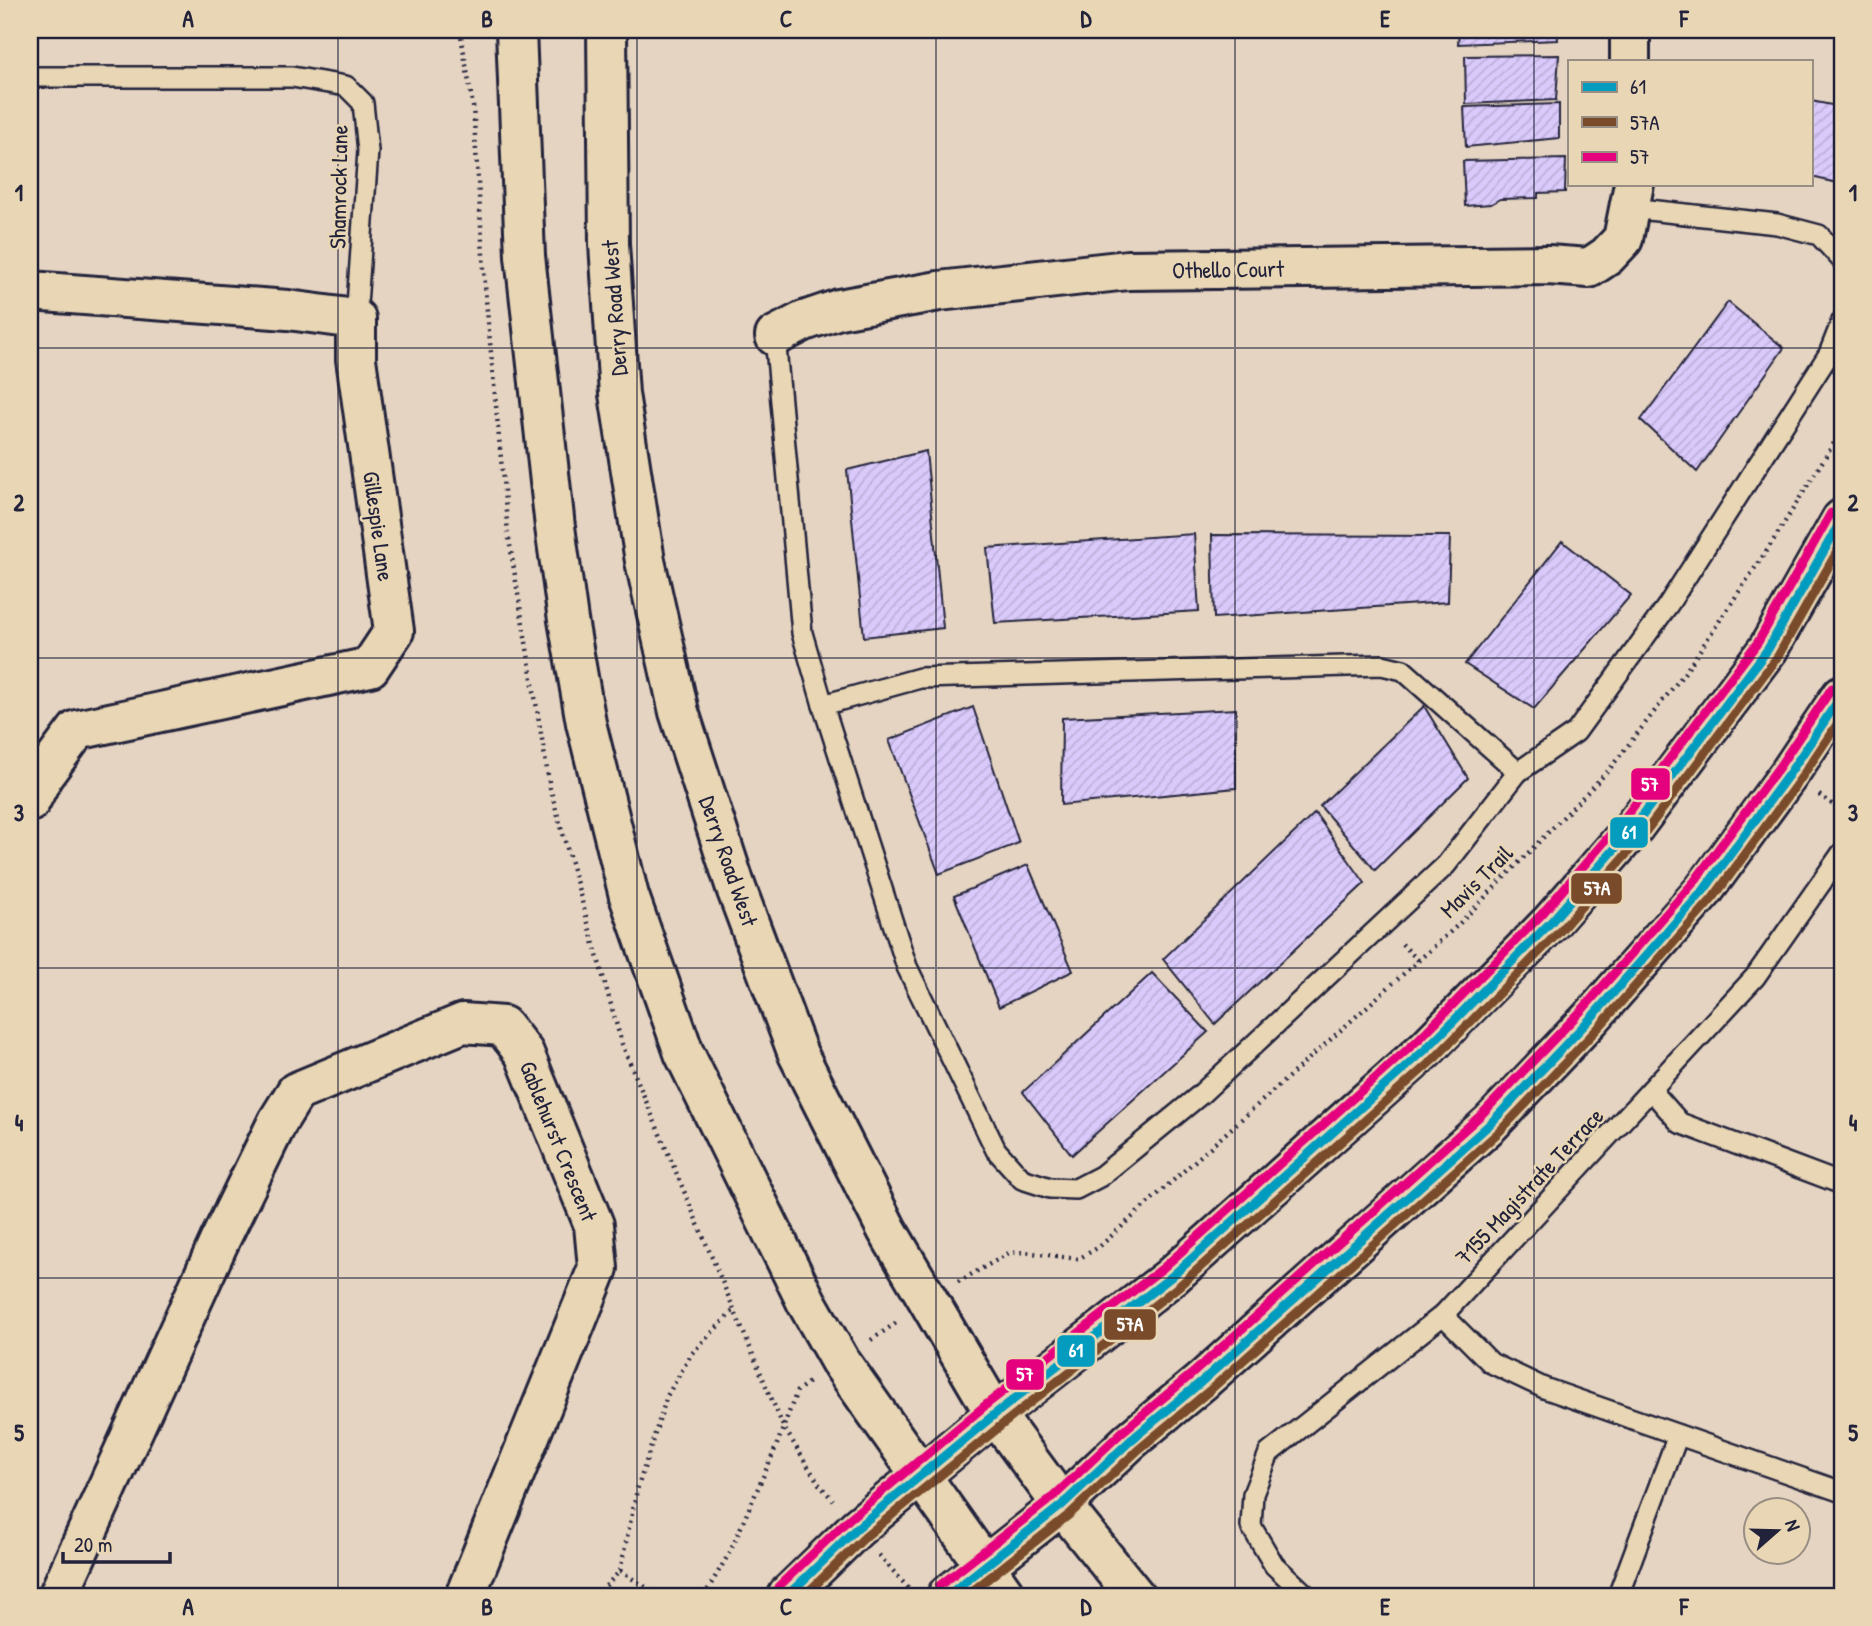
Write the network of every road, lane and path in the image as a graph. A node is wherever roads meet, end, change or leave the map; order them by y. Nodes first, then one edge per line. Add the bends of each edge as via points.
1 (516, 30) edge
2 (607, 30) edge
3 (1630, 30) edge
4 (1630, 60) edge
5 (30, 77) edge
6 (1632, 196) edge
7 (1842, 260) edge
8 (30, 292) edge
9 (356, 319) junction
10 (1842, 321) edge
11 (775, 336) joint
12 (1842, 430) edge
13 (1842, 519) edge
14 (1842, 695) edge
15 (823, 705) junction
16 (1518, 772) junction
17 (30, 802) edge
18 (1842, 853) edge
19 (1651, 1090) junction
20 (1842, 1184) edge
21 (928, 1302) junction
22 (734, 1310) dead end
23 (1443, 1315) junction
24 (839, 1361) junction
25 (995, 1414) junction
26 (1678, 1435) junction
27 (920, 1477) junction
28 (1842, 1492) edge
29 (1062, 1505) junction
30 (620, 1571) junction
31 (996, 1581) edge
32 (58, 1596) edge
33 (466, 1596) edge
34 (596, 1596) edge
35 (660, 1596) edge
36 (704, 1596) edge
37 (788, 1596) edge
38 (947, 1596) edge
39 (1135, 1596) edge
40 (1307, 1596) edge
41 (1618, 1596) edge

1 - 24 main road via 525,256 555,527 586,723 629,896 684,1053
2 - 21 main road, Derry Road West via 610,244 620,394 645,561 679,712 736,888 798,1055
3 - 4 main road
5 - 9 lane, Shamrock Lane via 292,77 346,86 363,103 368,151
6 - 7 lane via 1819,235
6 - 11 main road, Othello Court via 1623,239 1589,268 1128,270 939,291 839,309
8 - 9 main road
9 - 17 main road, Gillespie Lane via 356,359 394,631 370,667 77,730
10 - 16 lane via 1829,354 1668,605 1576,732
11 - 15 lane via 802,633
12 - 21 path, Mavis Trail via 1686,671 1608,771 1458,925 1100,1247 1078,1259 1009,1253
13 - 25 main road via 1768,649 1633,828 1551,922 1426,1049 1181,1268
14 - 29 main road via 1704,890 1490,1124
15 - 16 lane via 920,678 1382,665 1403,670
15 - 16 lane via 906,967 996,1150 1022,1179 1050,1188 1076,1189 1101,1176 1200,1096 1446,865
18 - 19 lane, 7155 Magistrate Terrace via 1755,977
19 - 20 lane via 1680,1123
19 - 23 lane, 7155 Magistrate Terrace
21 - 24 path, Mavis Trail
21 - 25 main road, Derry Road West
22 - 30 path via 692,1353 667,1396 636,1490
23 - 26 lane via 1491,1363 1544,1388
23 - 40 lane, 7155 Magistrate Terrace via 1269,1453 1253,1494 1251,1526 1274,1566
24 - 27 main road
24 - 36 path, Mavis Trail via 797,1391 735,1540
25 - 27 main road
25 - 29 main road, Derry Road West
26 - 28 lane
26 - 41 lane
27 - 31 main road
27 - 37 main road via 857,1528
29 - 31 main road
29 - 39 main road, Derry Road West
30 - 34 path
30 - 35 path
31 - 38 main road
32 - 33 main road, Gablehurst Crescent via 219,1242 296,1092 463,1023 503,1026 524,1053 594,1225 598,1268

